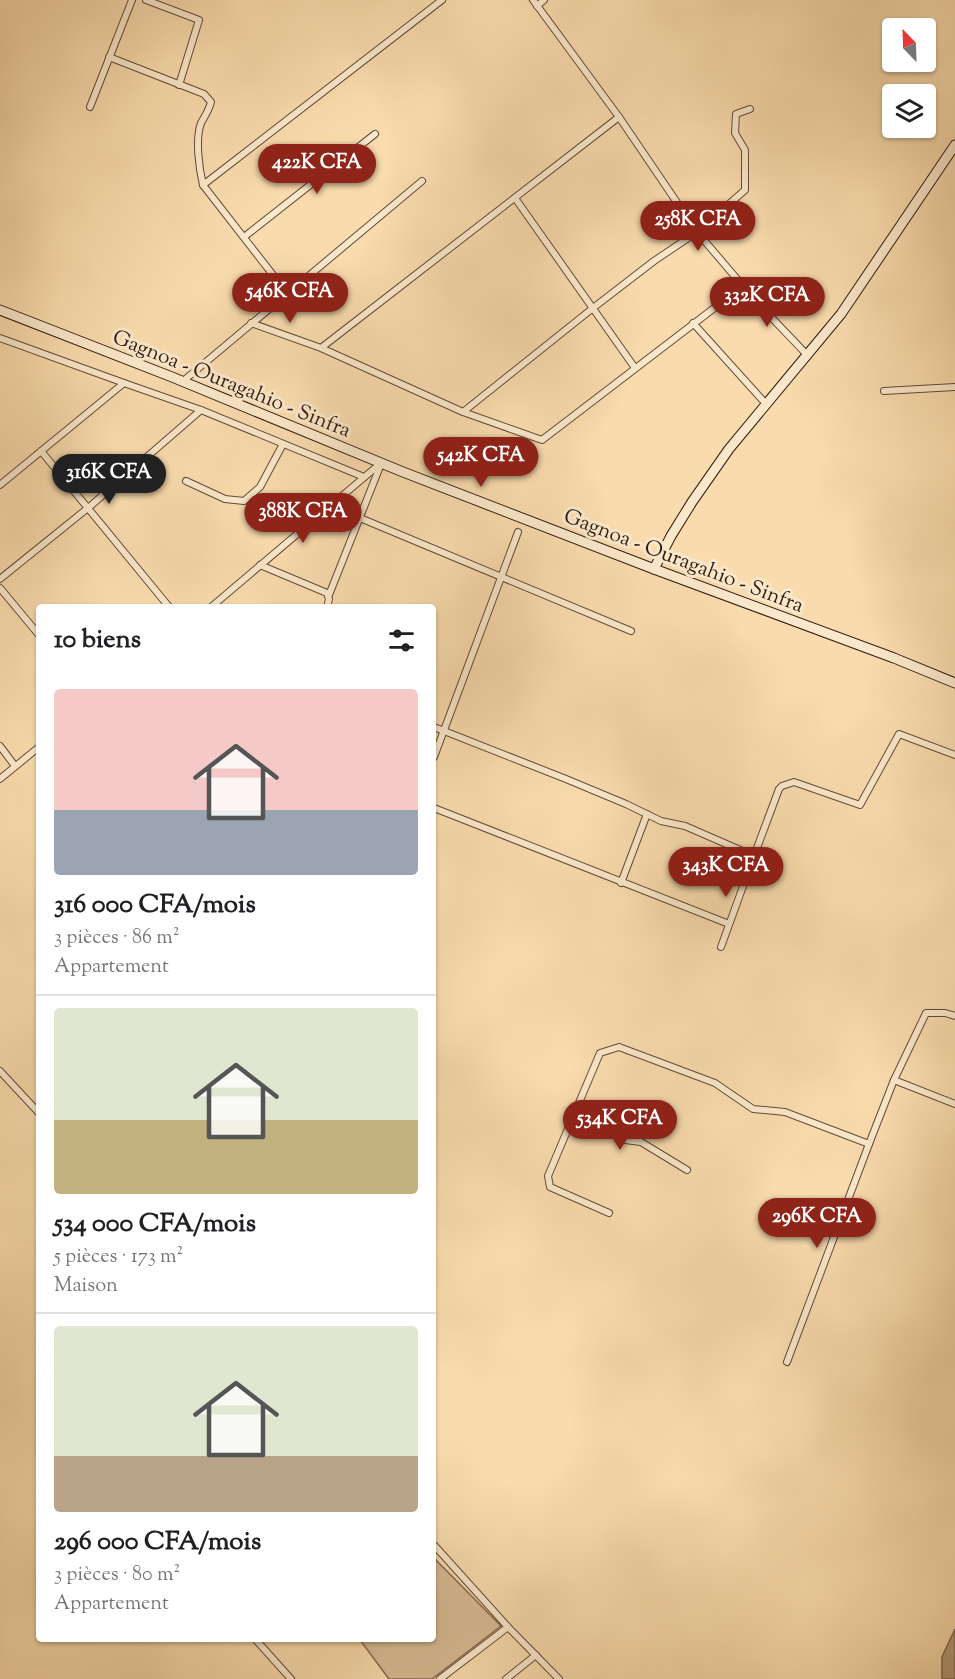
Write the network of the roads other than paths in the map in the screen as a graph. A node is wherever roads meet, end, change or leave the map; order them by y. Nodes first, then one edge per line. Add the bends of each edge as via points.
1 (132, 0) edge
2 (146, 0) edge
3 (442, 0) edge
4 (544, 0) edge
5 (535, 3) edge
6 (109, 57) junction
7 (179, 85) junction
8 (90, 107) dead end
9 (750, 109) dead end
10 (619, 117) junction
11 (375, 134) dead end
12 (955, 145) edge
13 (422, 181) dead end
14 (203, 185) junction
15 (515, 198) junction
16 (697, 232) junction
17 (244, 237) junction
18 (743, 286) junction
19 (287, 293) junction
20 (593, 308) junction
21 (0, 310) edge
22 (251, 323) junction
23 (693, 323) junction
24 (0, 338) edge
25 (321, 348) junction
26 (808, 356) junction
27 (635, 368) junction
28 (182, 381) junction
29 (124, 383) junction
30 (955, 387) edge
31 (884, 391) dead end
32 (767, 405) junction
33 (201, 410) junction
34 (463, 412) junction
35 (283, 444) junction
36 (41, 451) junction
37 (381, 463) junction
38 (364, 477) junction
39 (186, 482) dead end
40 (0, 485) edge
41 (87, 508) junction
42 (360, 518) junction
43 (519, 532) dead end
44 (260, 565) junction
45 (654, 569) junction
46 (502, 576) junction
47 (0, 579) edge
48 (0, 588) edge
49 (329, 595) junction
50 (167, 604) edge
51 (215, 604) edge
52 (328, 604) edge
53 (36, 631) edge
54 (630, 631) dead end
55 (955, 683) edge
56 (436, 728) edge
57 (444, 731) junction
58 (0, 746) edge
59 (36, 749) edge
60 (436, 752) edge
61 (955, 754) edge
62 (15, 766) junction
63 (0, 779) edge
64 (436, 809) edge
65 (647, 814) junction
66 (754, 856) junction
67 (621, 883) junction
68 (729, 924) junction
69 (721, 947) dead end
70 (955, 1016) edge
71 (0, 1071) edge
72 (894, 1080) junction
73 (955, 1104) edge
74 (578, 1105) junction
75 (36, 1110) edge
76 (869, 1144) junction
77 (687, 1170) dead end
78 (609, 1213) dead end
79 (788, 1362) dead end
80 (436, 1547) edge
81 (508, 1627) junction
82 (258, 1642) edge
83 (536, 1655) junction
84 (291, 1679) edge
85 (440, 1679) edge
86 (506, 1679) edge
87 (559, 1679) edge

1 - 6 street
2 - 7 street via 199,20
3 - 14 street
4 - 5 street
5 - 10 street
6 - 7 street
6 - 8 street
7 - 14 street via 204,94 211,102 199,133
9 - 16 street via 736,114 735,133 745,150 745,190
10 - 15 street
10 - 16 street
11 - 17 street
12 - 26 main road via 848,305
13 - 19 street
14 - 17 street
15 - 20 street
15 - 25 street
16 - 18 street
16 - 20 street
17 - 19 street
18 - 23 street
18 - 26 street
19 - 22 street
20 - 27 street
20 - 34 street
21 - 28 main road, Gagnoa - Ouragahio - Sinfra
22 - 25 street
22 - 28 street
23 - 27 street
23 - 32 street
24 - 29 street
25 - 34 street
26 - 32 main road
27 - 34 street via 542,440
28 - 37 main road, Gagnoa - Ouragahio - Sinfra
29 - 33 street
29 - 36 street
30 - 31 street
32 - 45 main road via 729,449 692,502
33 - 35 street
33 - 41 street
35 - 38 street
35 - 39 street via 260,487 244,501 225,499
36 - 40 street
36 - 41 street
37 - 38 street
37 - 42 street
37 - 45 main road, Gagnoa - Ouragahio - Sinfra
38 - 44 street
41 - 47 street
41 - 50 street
42 - 46 street
42 - 49 street
43 - 46 street
44 - 49 street
44 - 51 street
45 - 55 main road, Gagnoa - Ouragahio - Sinfra
46 - 54 street
46 - 57 street
48 - 53 street
49 - 52 street
56 - 57 street
57 - 60 street
57 - 65 street
58 - 62 street
59 - 62 street
61 - 66 street via 899,734 860,805 794,782 782,786
62 - 63 street
64 - 67 street
65 - 66 street
65 - 67 street
66 - 68 street
67 - 68 street
68 - 69 street
70 - 72 street via 927,1013
71 - 75 street
72 - 73 street
72 - 76 street
74 - 76 street via 600,1053 619,1047 715,1083 753,1109 785,1112
74 - 77 street via 588,1123 625,1140 641,1142
74 - 78 street via 548,1176 550,1187
76 - 79 street
80 - 81 street
81 - 83 street
81 - 85 street
82 - 84 street
83 - 86 street
83 - 87 street

